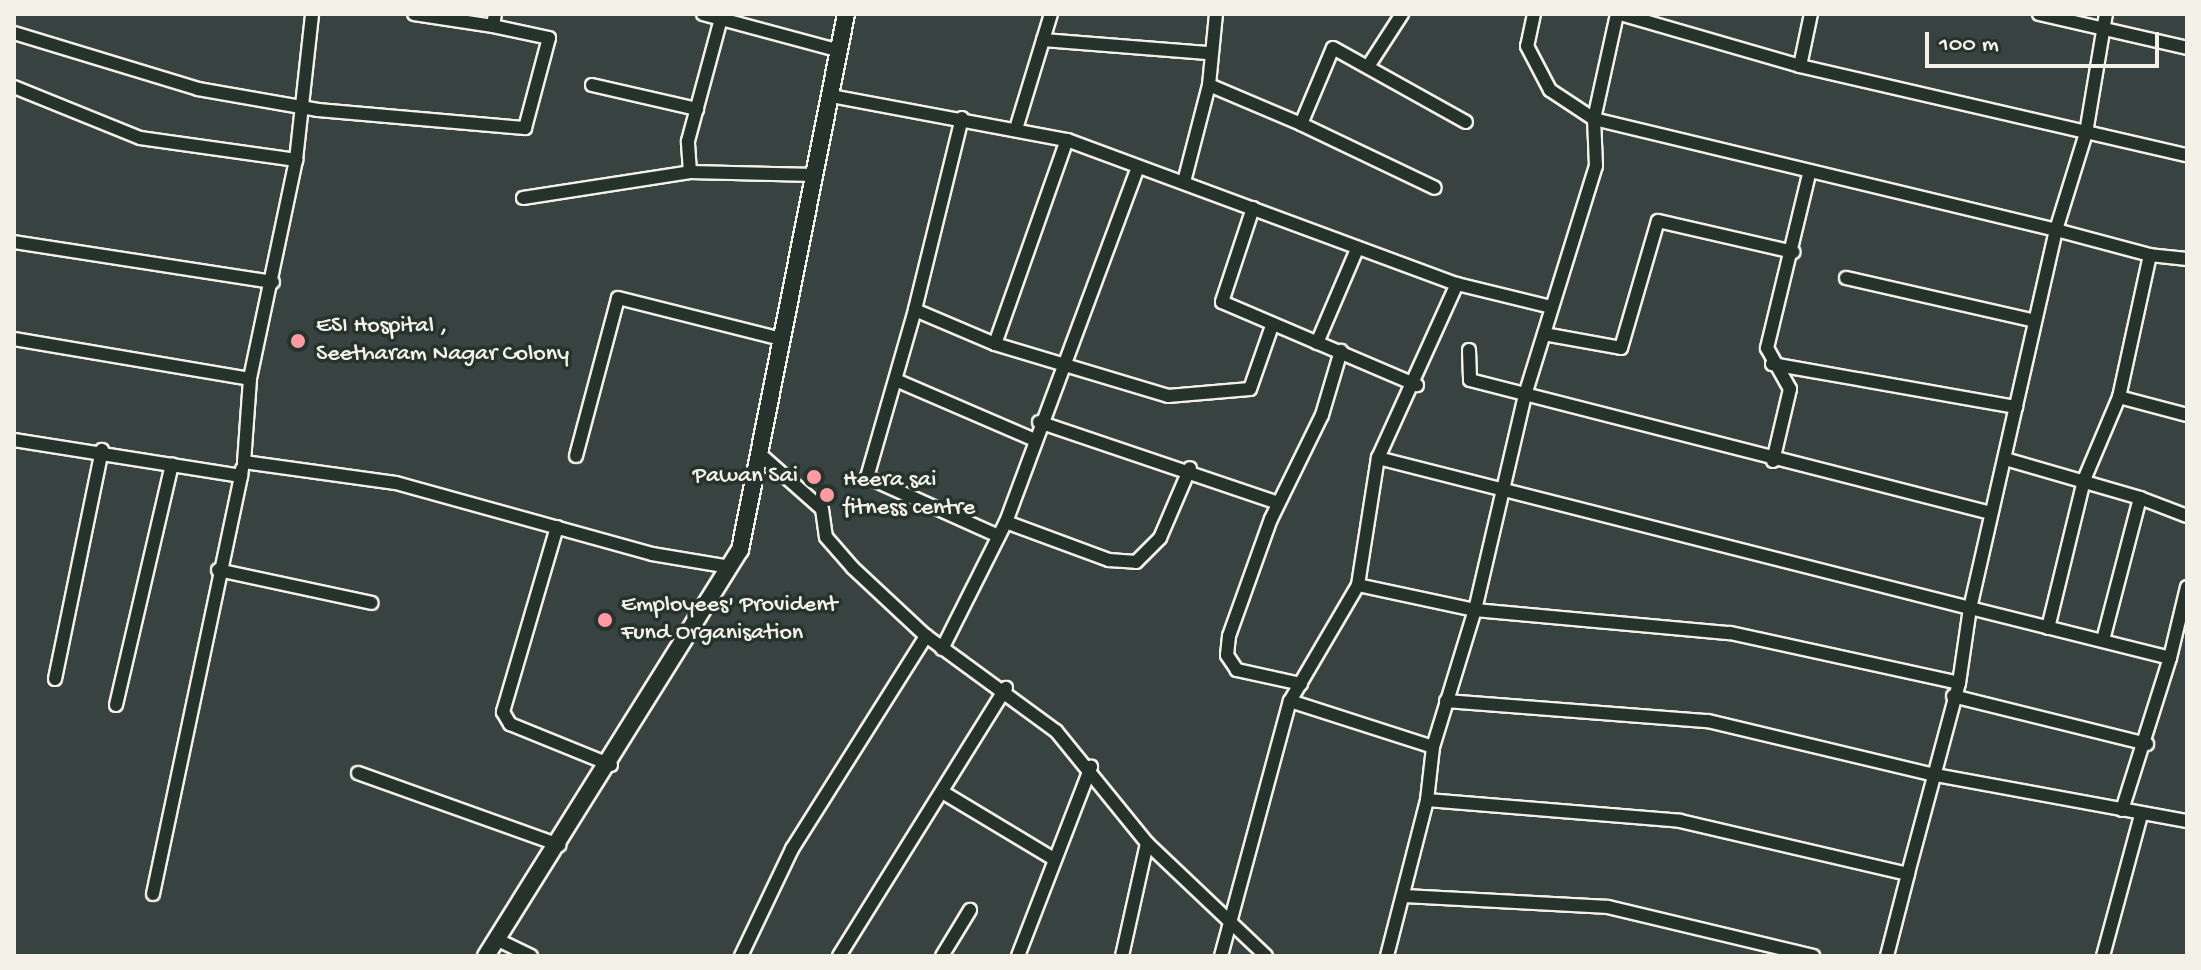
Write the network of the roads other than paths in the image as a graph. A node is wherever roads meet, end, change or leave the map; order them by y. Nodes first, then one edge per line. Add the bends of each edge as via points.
1 (312, 14) edge
2 (414, 14) edge
3 (703, 14) edge
4 (846, 14) edge
5 (1051, 14) edge
6 (1216, 14) edge
7 (1402, 14) edge
8 (1534, 14) edge
9 (1619, 14) edge
10 (1811, 14) edge
11 (2039, 14) edge
12 (2106, 14) edge
13 (721, 19) junction
14 (494, 20) edge
15 (2102, 30) junction
16 (14, 33) edge
17 (1044, 36) junction
18 (2187, 48) edge
19 (840, 51) junction
20 (1210, 53) junction
21 (1369, 65) junction
22 (1800, 66) junction
23 (592, 85) dead end
24 (1209, 85) junction
25 (14, 87) edge
26 (831, 96) junction
27 (300, 107) junction
28 (697, 109) junction
29 (962, 118) junction
30 (1594, 119) junction
31 (1466, 122) dead end
32 (1301, 124) junction
33 (1016, 129) junction
34 (2086, 133) junction
35 (1067, 140) junction
36 (2187, 155) edge
37 (296, 160) junction
38 (1138, 167) junction
39 (690, 172) junction
40 (1809, 174) junction
41 (815, 175) junction
42 (1185, 178) junction
43 (1435, 188) dead end
44 (523, 198) dead end
45 (1253, 208) junction
46 (2056, 230) junction
47 (14, 242) edge
48 (1357, 249) junction
49 (1793, 252) junction
50 (2150, 255) junction
51 (2187, 259) edge
52 (1846, 278) dead end
53 (273, 282) junction
54 (1457, 284) junction
55 (1551, 307) junction
56 (915, 310) junction
57 (2031, 320) junction
58 (1272, 326) junction
59 (1544, 334) junction
60 (14, 339) edge
61 (781, 339) junction
62 (1317, 343) junction
63 (995, 344) junction
64 (1469, 350) dead end
65 (1341, 351) junction
66 (1772, 364) junction
67 (1061, 366) junction
68 (250, 379) junction
69 (898, 381) junction
70 (1417, 385) junction
71 (1525, 395) junction
72 (2119, 397) junction
73 (2016, 407) junction
74 (2187, 415) edge
75 (1039, 422) junction
76 (14, 440) edge
77 (1035, 440) junction
78 (102, 450) junction
79 (761, 455) junction
80 (576, 456) dead end
81 (1378, 458) junction
82 (2005, 459) junction
83 (1773, 461) junction
84 (244, 462) junction
85 (172, 464) junction
86 (1190, 468) junction
87 (241, 476) junction
88 (2084, 480) junction
89 (1504, 495) junction
90 (2140, 498) junction
91 (1278, 503) junction
92 (1991, 513) junction
93 (2187, 516) edge
94 (1006, 522) junction
95 (557, 527) junction
96 (998, 536) junction
97 (730, 567) junction
98 (218, 570) junction
99 (1358, 585) junction
100 (2187, 587) edge
101 (372, 603) dead end
102 (1970, 608) junction
103 (1475, 610) junction
104 (2182, 627) edge
105 (2048, 628) junction
106 (926, 636) junction
107 (2103, 640) junction
108 (942, 649) junction
109 (2170, 658) junction
110 (55, 679) dead end
111 (1959, 683) junction
112 (1301, 684) junction
113 (1006, 688) junction
114 (1953, 696) junction
115 (1290, 701) junction
116 (1446, 701) junction
117 (116, 705) dead end
118 (2147, 744) junction
119 (1433, 747) junction
120 (611, 765) junction
121 (1091, 767) junction
122 (358, 773) dead end
123 (1930, 774) junction
124 (944, 793) junction
125 (1427, 800) junction
126 (2122, 810) junction
127 (2141, 815) junction
128 (2187, 821) edge
129 (1147, 843) junction
130 (559, 845) junction
131 (1052, 858) junction
132 (1908, 874) junction
133 (153, 894) dead end
134 (1406, 896) junction
135 (970, 910) dead end
136 (1235, 926) junction
137 (496, 939) junction
138 (486, 956) edge
139 (531, 956) edge
140 (741, 956) edge
141 (839, 956) edge
142 (942, 956) edge
143 (1018, 956) edge
144 (1122, 956) edge
145 (1221, 956) edge
146 (1266, 956) edge
147 (1387, 956) edge
148 (1813, 956) edge
149 (1887, 956) edge
150 (2103, 956) edge

1 - 27 street
2 - 14 street
3 - 13 street
4 - 19 street
5 - 17 street
6 - 20 street
7 - 21 street
8 - 30 street via 1527,46 1550,90
9 - 22 street
9 - 30 street
10 - 22 street
11 - 15 street
12 - 15 street
13 - 19 street
13 - 28 street
14 - 27 street via 549,38 525,128
15 - 18 street
15 - 34 street
16 - 27 street via 198,89
17 - 20 street
17 - 33 street
19 - 26 street
20 - 24 street
21 - 31 street
21 - 32 street via 1326,51
22 - 34 street
23 - 28 street
24 - 32 street
24 - 42 street
25 - 37 street via 140,138
26 - 29 street
26 - 41 street
27 - 37 street
28 - 39 street
29 - 33 street
29 - 56 street
30 - 40 street
30 - 55 street via 1596,166
32 - 43 street
33 - 35 street
34 - 36 street
34 - 46 street
35 - 38 street
35 - 63 street
37 - 53 street
38 - 42 street
38 - 67 street
39 - 41 street
39 - 44 street
40 - 46 street
40 - 49 street
41 - 61 street
42 - 45 street
45 - 48 street
45 - 58 street via 1222,302
46 - 50 street
46 - 57 street
47 - 53 street
48 - 54 street
48 - 62 street
49 - 59 street via 1658,221 1621,348
49 - 66 street via 1767,348
50 - 51 street
50 - 72 street
52 - 57 street
53 - 68 street
54 - 55 street
54 - 70 street
55 - 59 street
56 - 63 street
56 - 69 street
57 - 73 street
58 - 62 street
58 - 67 street via 1248,390 1161,396
59 - 71 street
60 - 68 street
61 - 79 street
61 - 80 street via 618,298
62 - 65 street
63 - 67 street
64 - 71 street via 1470,380
65 - 70 street
65 - 91 street via 1322,415
66 - 73 street
66 - 83 street via 1790,389
67 - 75 street
68 - 84 street
69 - 77 street
69 - 96 street via 867,477
70 - 81 street
71 - 83 street
71 - 89 street
72 - 74 street
72 - 88 street
73 - 82 street
75 - 77 street
75 - 86 street via 1136,458
76 - 78 street
77 - 94 street
78 - 85 street
78 - 110 street
79 - 97 street
79 - 106 street via 822,509 826,537
81 - 89 street
81 - 99 street
82 - 88 street
82 - 92 street
83 - 92 street
84 - 87 street
84 - 95 street via 396,483
85 - 87 street
85 - 117 street
86 - 91 street
86 - 94 street via 1160,538 1136,562 1109,560
87 - 98 street
88 - 90 street
88 - 105 street
89 - 102 street
89 - 103 street
90 - 93 street
90 - 107 street
91 - 112 street via 1227,655 1237,670
92 - 102 street
94 - 96 street
95 - 97 street
95 - 120 street via 503,712 510,724
96 - 108 street
97 - 120 street
98 - 101 street
98 - 133 street
99 - 103 street
99 - 112 street
100 - 104 street
102 - 105 street
102 - 111 street
103 - 111 street via 1730,633
103 - 116 street
104 - 109 street
105 - 107 street
106 - 108 street
106 - 140 street via 792,849
107 - 109 street
108 - 113 street
109 - 118 street
111 - 114 street
112 - 115 street
113 - 121 street
113 - 124 street
114 - 118 street
114 - 123 street
115 - 119 street
115 - 136 street
116 - 119 street
116 - 123 street via 1708,721
118 - 126 street
119 - 125 street
120 - 130 street
121 - 129 street
121 - 131 street
122 - 130 street
123 - 126 street
123 - 132 street
124 - 131 street
124 - 141 street
125 - 132 street via 1680,821
125 - 134 street
126 - 127 street
127 - 128 street
127 - 150 street
129 - 136 street
129 - 144 street
130 - 137 street
131 - 143 street
132 - 149 street
134 - 147 street
134 - 148 street via 1608,907
135 - 142 street
136 - 145 street
136 - 146 street
137 - 138 street
137 - 139 street

